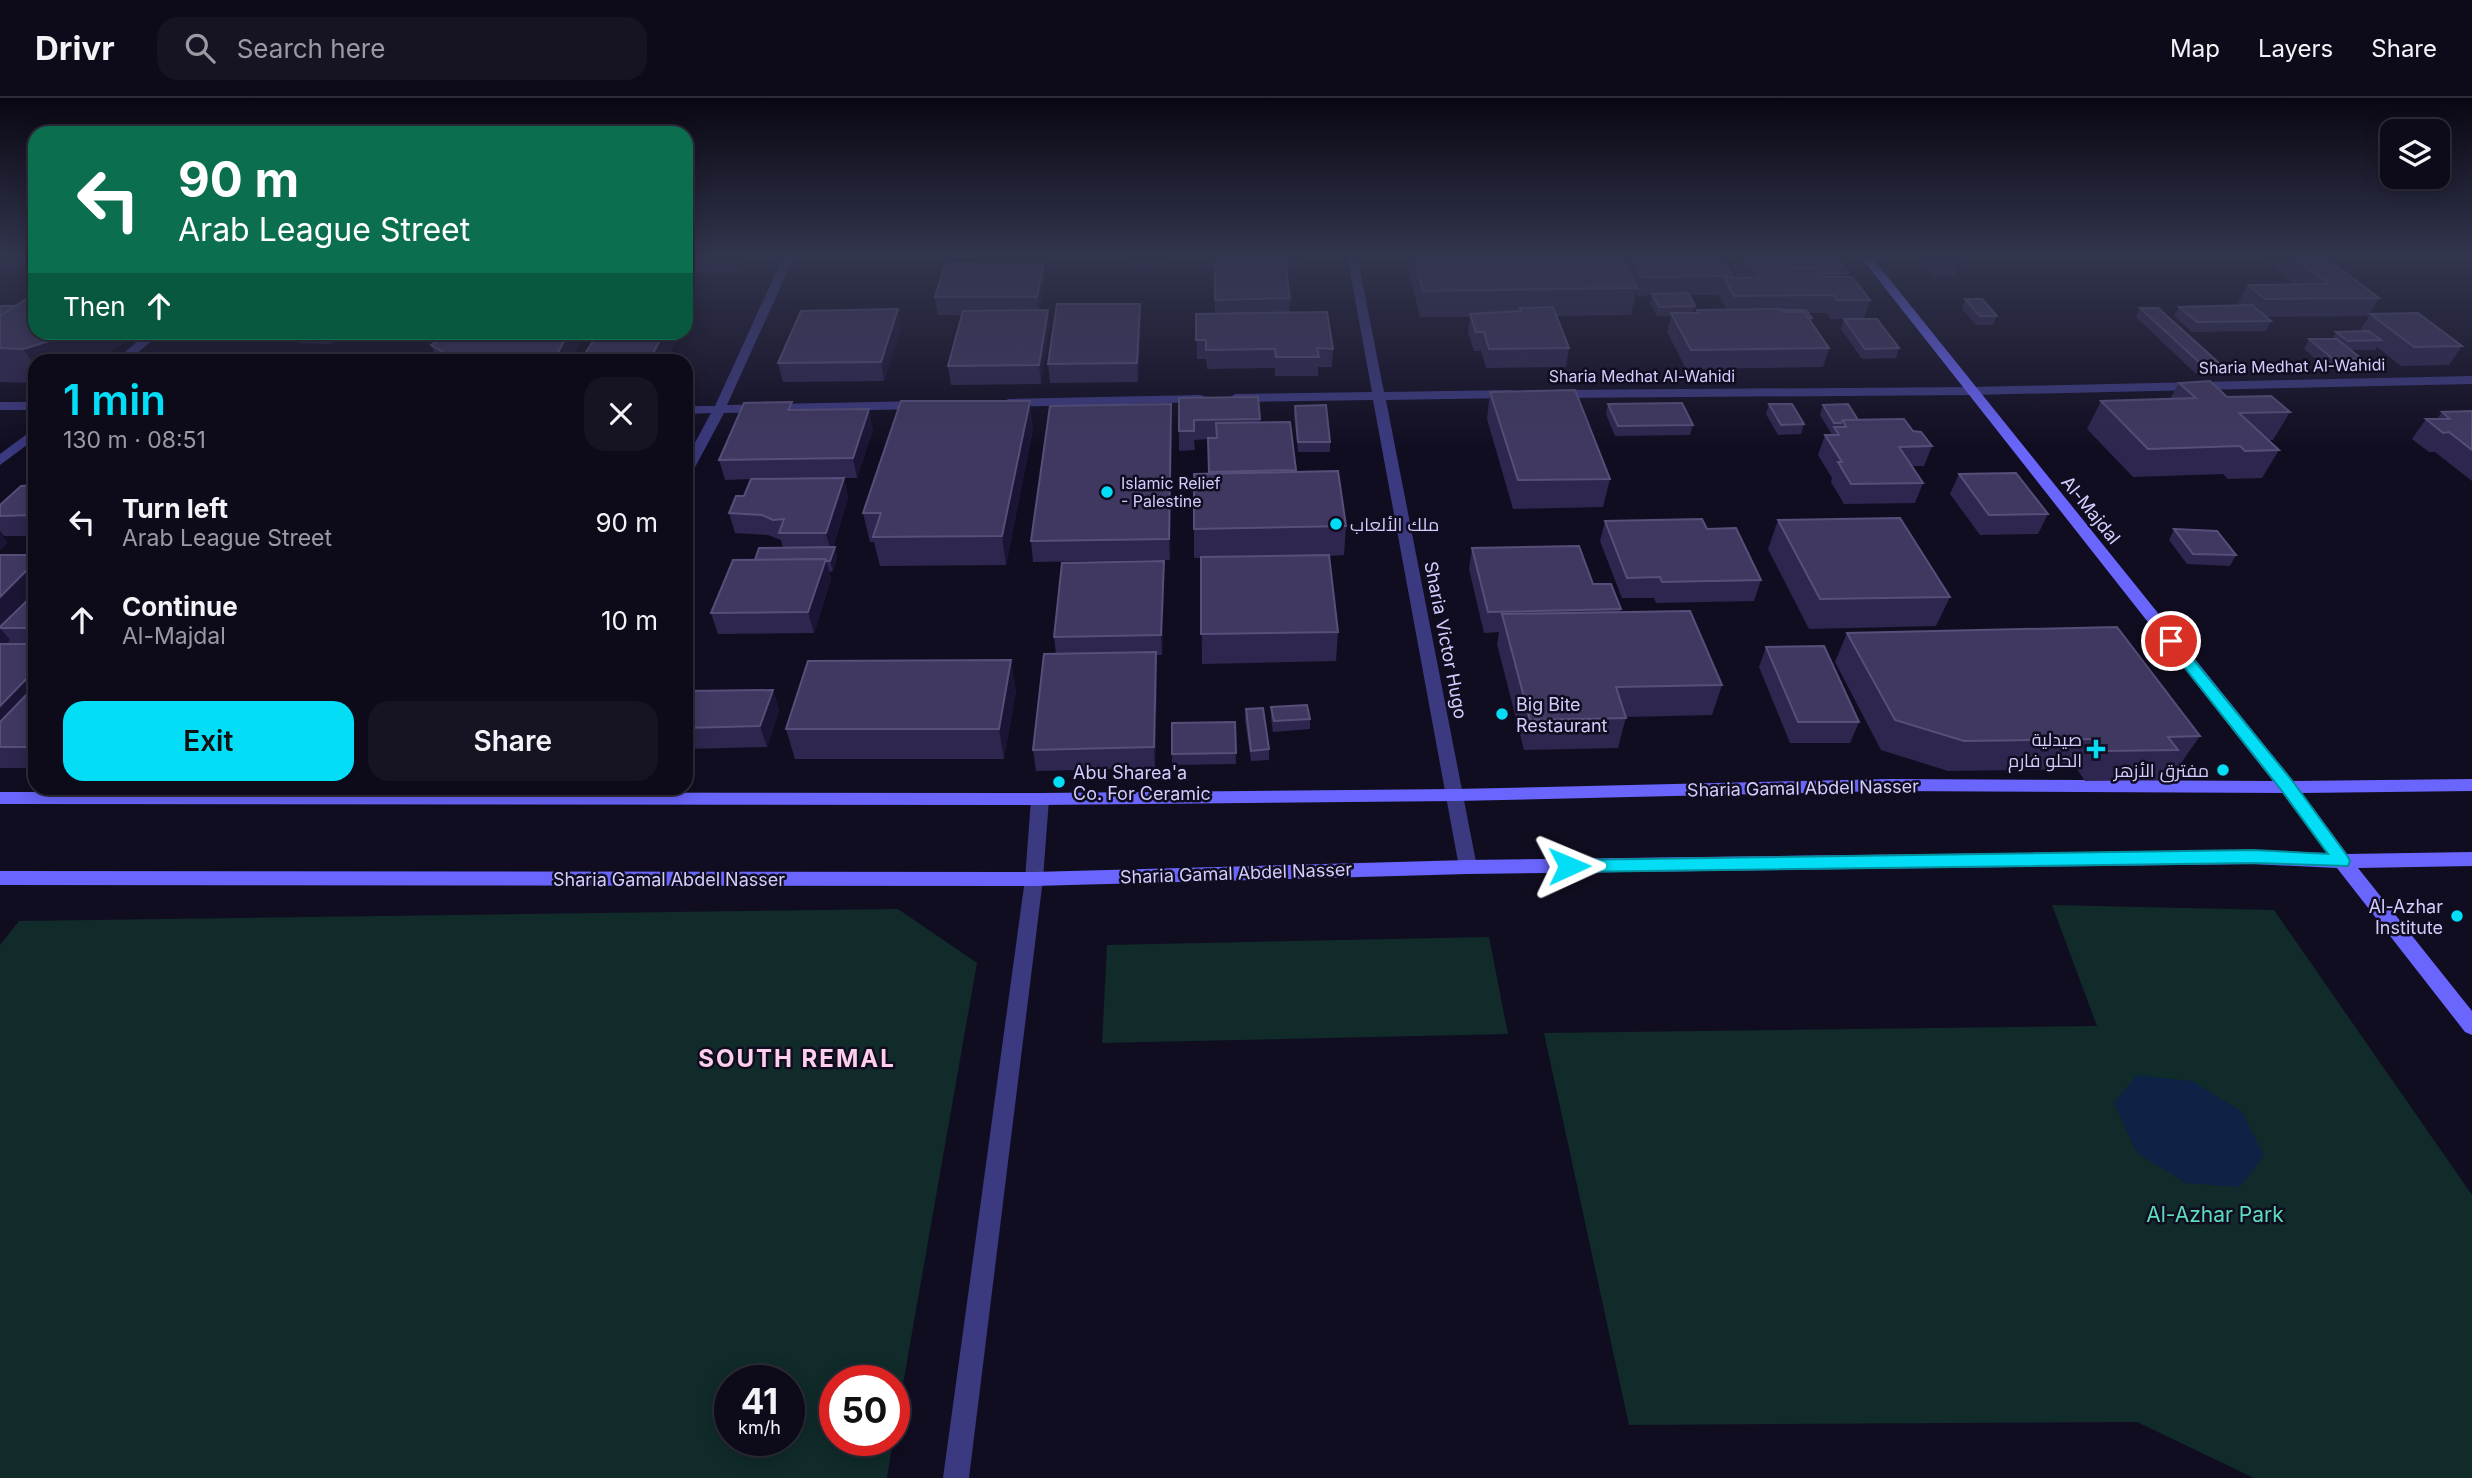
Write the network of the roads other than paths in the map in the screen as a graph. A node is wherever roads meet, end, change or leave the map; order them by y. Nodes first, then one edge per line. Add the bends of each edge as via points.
1 (761, 319) edge
2 (1364, 319) edge
3 (1915, 319) edge
4 (146, 340) edge
5 (129, 354) edge
6 (2472, 380) edge
7 (1971, 391) junction
8 (1379, 395) junction
9 (994, 404) edge
10 (939, 405) edge
11 (0, 406) edge
12 (28, 406) edge
13 (693, 410) edge
14 (719, 410) junction
15 (28, 438) edge
16 (693, 458) edge
17 (0, 461) edge
18 (2472, 785) edge
19 (2288, 787) junction
20 (693, 794) edge
21 (256, 795) edge
22 (1456, 795) junction
23 (0, 798) edge
24 (1040, 799) junction
25 (2472, 859) edge
26 (2342, 861) junction
27 (1468, 867) junction
28 (0, 878) edge
29 (1034, 879) junction
30 (2472, 1026) edge
31 (956, 1478) edge

1 - 14 street
2 - 8 street, Sharia Victor Hugo
3 - 7 main road, Al-Majdal
4 - 5 street
6 - 7 street, Sharia Medhat Al-Wahidi
7 - 8 street, Sharia Medhat Al-Wahidi
7 - 19 main road, Al-Majdal
8 - 9 street, Sharia Medhat Al-Wahidi
8 - 22 street, Sharia Victor Hugo
10 - 14 street
11 - 12 street
13 - 14 street
14 - 16 street
15 - 17 street
18 - 19 main road, Sharia Gamal Abdel Nasser
19 - 22 main road, Sharia Gamal Abdel Nasser via 1890,785
19 - 26 main road, Al-Majdal
20 - 24 main road, Sharia Gamal Abdel Nasser
21 - 23 main road, Sharia Gamal Abdel Nasser
22 - 24 main road, Sharia Gamal Abdel Nasser
22 - 27 street, Sharia Victor Hugo
24 - 29 street
25 - 26 main road, Sharia Gamal Abdel Nasser
26 - 27 main road, Sharia Gamal Abdel Nasser via 2253,857
26 - 30 main road, Al-Majdal
27 - 29 main road, Sharia Gamal Abdel Nasser
28 - 29 main road, Sharia Gamal Abdel Nasser
29 - 31 street

